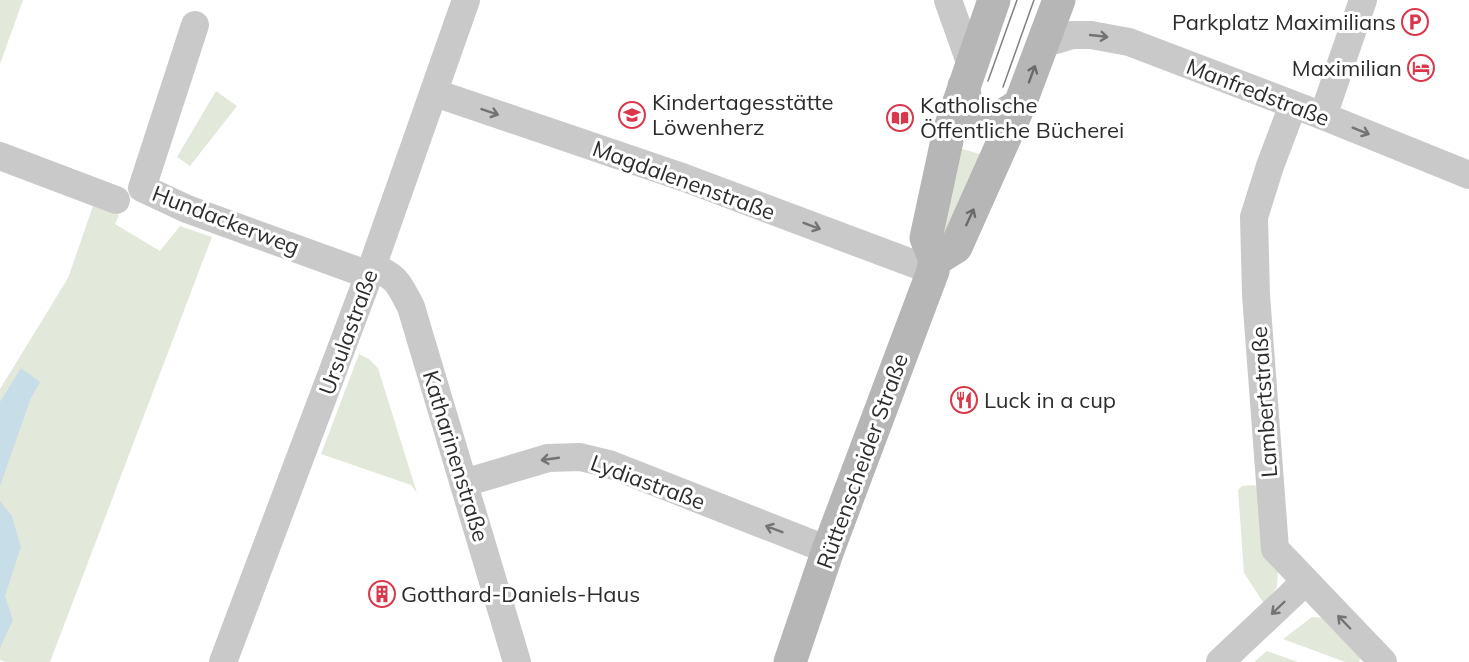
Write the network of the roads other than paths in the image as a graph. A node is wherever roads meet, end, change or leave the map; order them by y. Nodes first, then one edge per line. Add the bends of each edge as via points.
1 (466, 0) edge
2 (948, 0) edge
3 (994, 0) edge
4 (1059, 0) edge
5 (1363, 0) edge
6 (195, 25) dead end
7 (1042, 44) junction
8 (967, 75) junction
9 (435, 93) junction
10 (1020, 104) junction
11 (1293, 105) junction
12 (1323, 116) junction
13 (0, 156) edge
14 (1469, 175) edge
15 (116, 200) dead end
16 (934, 266) junction
17 (370, 271) junction
18 (464, 483) junction
19 (828, 550) junction
20 (1306, 581) junction
21 (223, 662) edge
22 (517, 662) edge
23 (790, 662) edge
24 (1220, 662) edge
25 (1383, 662) edge

1 - 9 street, Ursulastraße
2 - 8 street
3 - 8 street
4 - 7 street
5 - 12 street
6 - 17 street, Hundackerweg via 142,188 187,209
10 -> 7 street
7 -> 11 street, Manfredstraße via 1072,35 1111,37
8 - 10 street via 964,97 968,107 981,118 999,117
8 - 16 street via 949,131 926,238
9 -> 16 street, Magdalenenstraße
9 - 17 street, Ursulastraße
16 -> 10 street via 956,247
11 - 12 street, Manfredstraße
11 - 20 street, Lambertstraße via 1257,202 1253,233 1275,549
12 -> 14 street, Manfredstraße
13 - 15 street, Hundackerweg
16 - 19 street, Rüttenscheider Straße
17 - 18 street, Katharinenstraße via 388,272 411,307
17 - 21 street, Ursulastraße
19 -> 18 street, Lydiastraße via 609,464 580,457 548,458
18 - 22 street, Katharinenstraße
19 - 23 street, Rüttenscheider Straße
20 -> 24 street
25 -> 20 street, Lambertstraße

